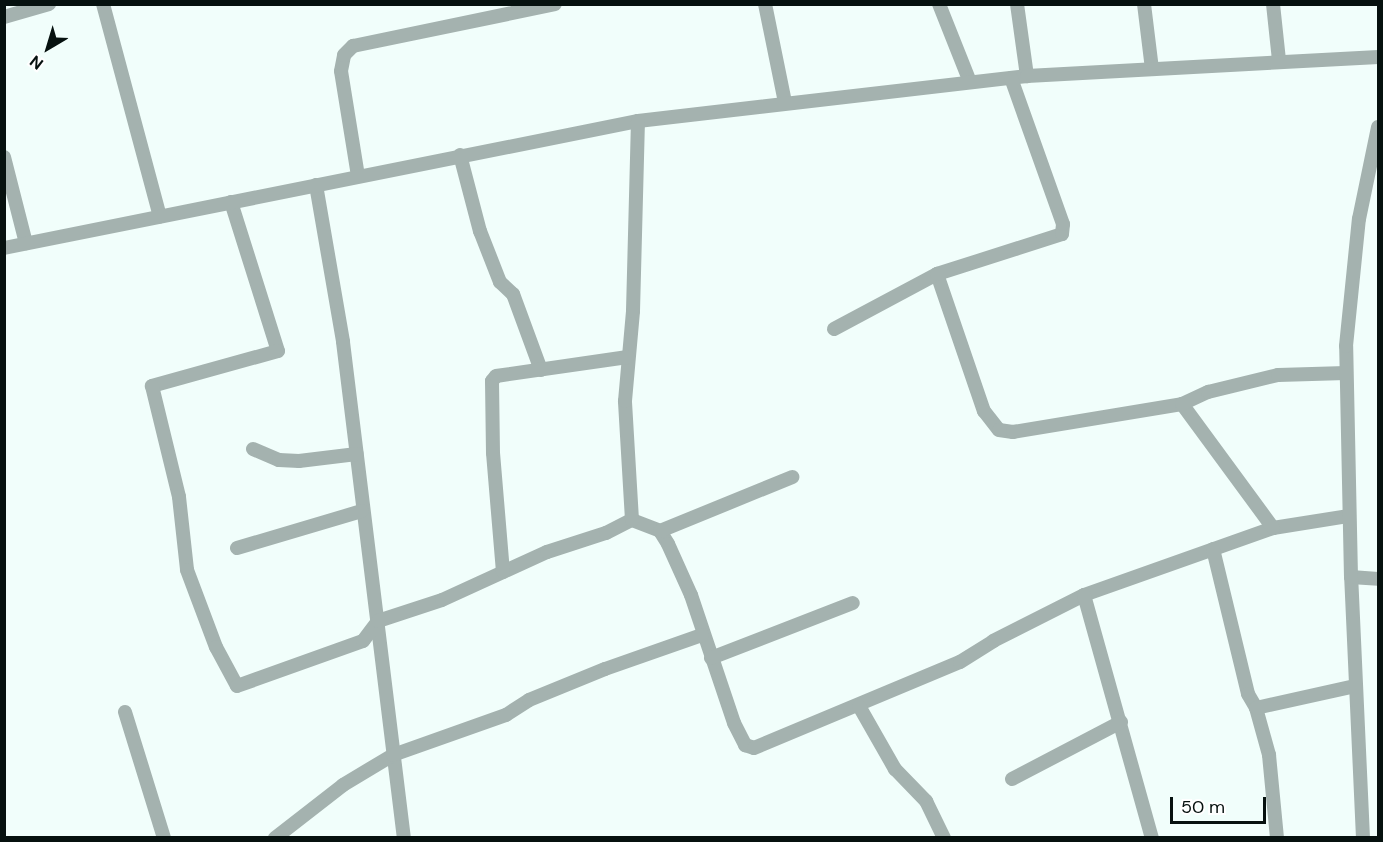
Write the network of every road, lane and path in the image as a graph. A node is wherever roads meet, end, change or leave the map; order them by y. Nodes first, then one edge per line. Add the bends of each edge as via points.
1 (49, 4) edge
2 (104, 4) edge
3 (555, 4) edge
4 (765, 4) edge
5 (939, 4) edge
6 (1017, 4) edge
7 (1144, 4) edge
8 (1273, 4) edge
9 (4, 17) edge
10 (1378, 57) edge
11 (1279, 60) junction
12 (1152, 69) junction
13 (1027, 76) junction
14 (1011, 78) junction
15 (970, 82) junction
16 (785, 102) junction
17 (638, 121) junction
18 (1378, 127) edge
19 (460, 155) junction
20 (4, 157) edge
21 (358, 176) junction
22 (316, 185) junction
23 (231, 202) junction
24 (160, 216) junction
25 (26, 243) junction
26 (4, 248) edge
27 (937, 274) junction
28 (834, 329) dead end
29 (628, 357) junction
30 (541, 370) junction
31 (1346, 373) junction
32 (1182, 404) junction
33 (253, 449) dead end
34 (357, 454) junction
35 (792, 477) dead end
36 (362, 511) junction
37 (1349, 516) junction
38 (632, 520) junction
39 (1273, 528) junction
40 (660, 531) junction
41 (237, 549) dead end
42 (1213, 549) junction
43 (503, 572) junction
44 (1351, 578) junction
45 (1378, 579) edge
46 (1084, 595) junction
47 (853, 603) dead end
48 (378, 621) junction
49 (702, 635) junction
50 (711, 658) junction
51 (1356, 686) junction
52 (859, 706) junction
53 (1256, 708) junction
54 (125, 712) dead end
55 (1121, 722) junction
56 (393, 755) junction
57 (1012, 779) dead end
58 (164, 837) edge
59 (275, 837) edge
60 (404, 837) edge
61 (944, 837) edge
62 (1152, 837) edge
63 (1277, 837) edge
64 (1363, 837) edge

1 - 9 street
2 - 24 street
3 - 21 street via 353,46 344,55 341,71
4 - 16 street
5 - 15 street
6 - 13 street
7 - 12 street
8 - 11 street
10 - 11 street
11 - 12 street
12 - 13 street
13 - 14 street
14 - 15 street
14 - 27 street via 1063,224 1062,234
15 - 16 street
16 - 17 street
17 - 19 street
17 - 29 street via 633,311
18 - 31 street via 1358,229
19 - 21 street
19 - 30 street via 480,231 500,282 513,294
20 - 25 street
21 - 22 street
22 - 23 street
22 - 34 street via 343,342
23 - 24 street
23 - 48 street via 278,351 152,386 179,497 192,588 237,686 363,641
24 - 25 street
25 - 26 street
27 - 28 street
27 - 32 street via 984,411 999,430 1035,429
29 - 30 street
29 - 38 street via 625,401
30 - 43 street via 496,376 490,386
31 - 32 street via 1278,375 1208,392
31 - 37 street
32 - 39 street
33 - 34 street via 279,460 299,461
34 - 36 street
35 - 40 street
36 - 41 street
36 - 48 street
37 - 39 street
37 - 44 street
38 - 40 street
38 - 43 street
39 - 42 street
40 - 49 street via 691,595
42 - 46 street
42 - 53 street via 1248,694
43 - 48 street via 442,600
44 - 45 street
44 - 51 street
46 - 52 street via 993,640 960,662
46 - 55 street
47 - 50 street
48 - 56 street
49 - 50 street
49 - 56 street via 604,669 529,700 506,715
50 - 52 street via 734,723 746,745 754,748
51 - 53 street
51 - 64 street
52 - 61 street via 896,769 926,801
53 - 63 street via 1269,755
54 - 58 street
55 - 57 street
55 - 62 street
56 - 59 street via 343,784
56 - 60 street

